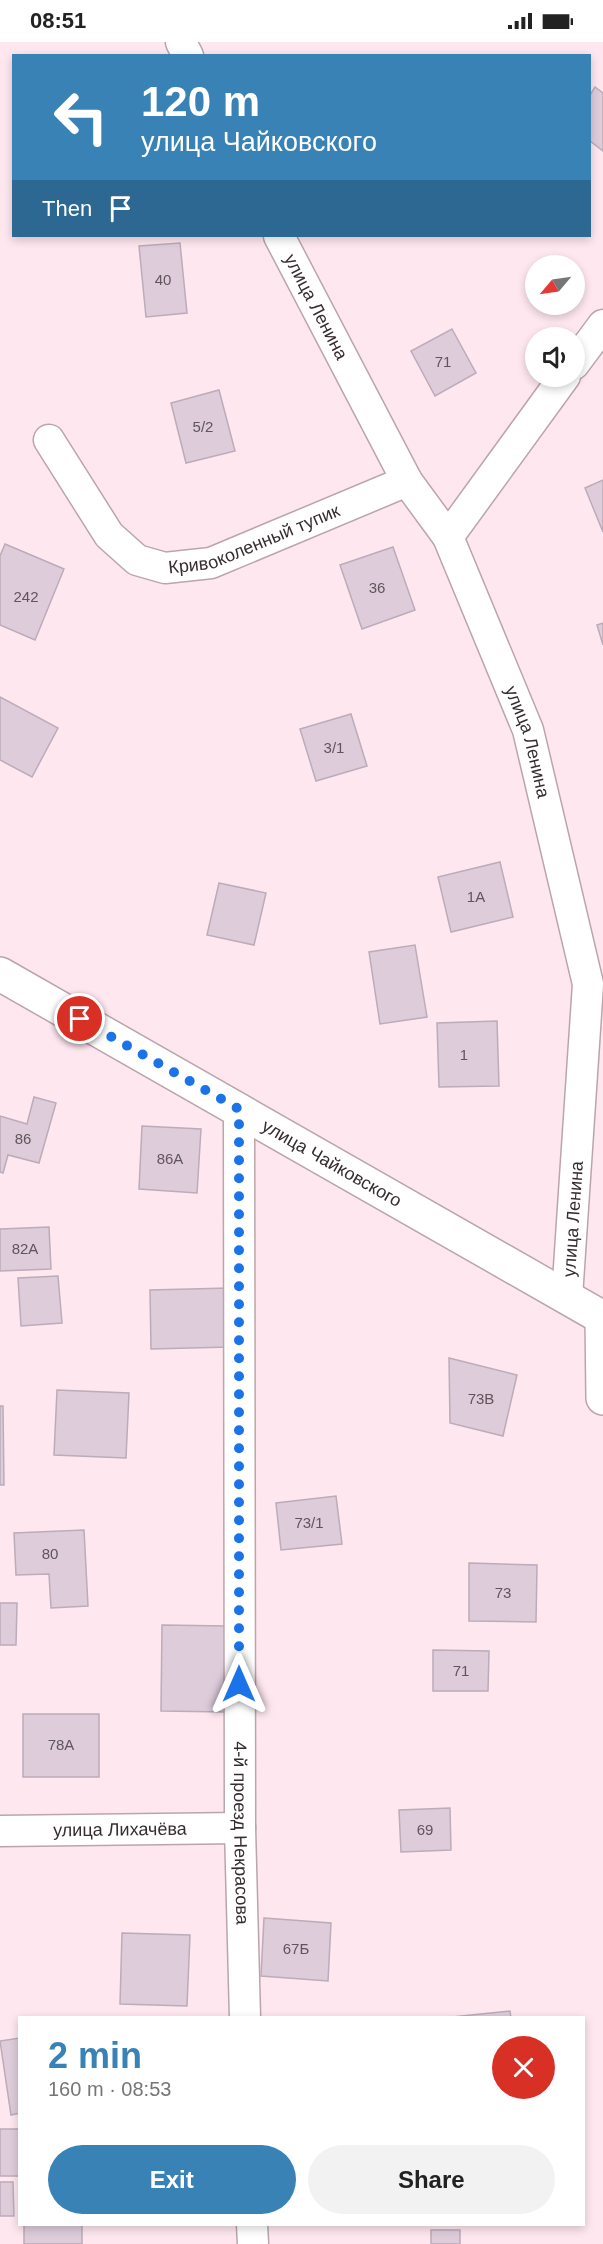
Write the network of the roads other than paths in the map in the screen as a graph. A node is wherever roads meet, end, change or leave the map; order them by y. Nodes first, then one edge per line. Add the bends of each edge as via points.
1 (280, 237) edge
2 (603, 325) edge
3 (585, 349) edge
4 (557, 387) edge
5 (49, 440) dead end
6 (407, 481) junction
7 (448, 537) junction
8 (0, 974) edge
9 (596, 983) edge
10 (239, 1109) junction
11 (567, 1298) junction
12 (603, 1318) edge
13 (603, 1398) edge
14 (240, 1828) junction
15 (0, 1831) edge
16 (245, 2016) edge
17 (252, 2226) edge
18 (253, 2244) edge

1 - 6 street, улица Ленина
2 - 3 street
4 - 7 street
5 - 6 street, Кривоколенный тупик via 109,535 137,560 165,568 211,563
6 - 7 street, улица Ленина
7 - 9 street, улица Ленина via 528,730
8 - 10 street, улица Чайковского
9 - 11 street, улица Ленина
10 - 11 street, улица Чайковского
10 - 14 street, 4-й проезд Некрасова
11 - 12 street, улица Чайковского
12 - 13 street
14 - 15 street, улица Лихачёва
14 - 16 street, 4-й проезд Некрасова
17 - 18 street

